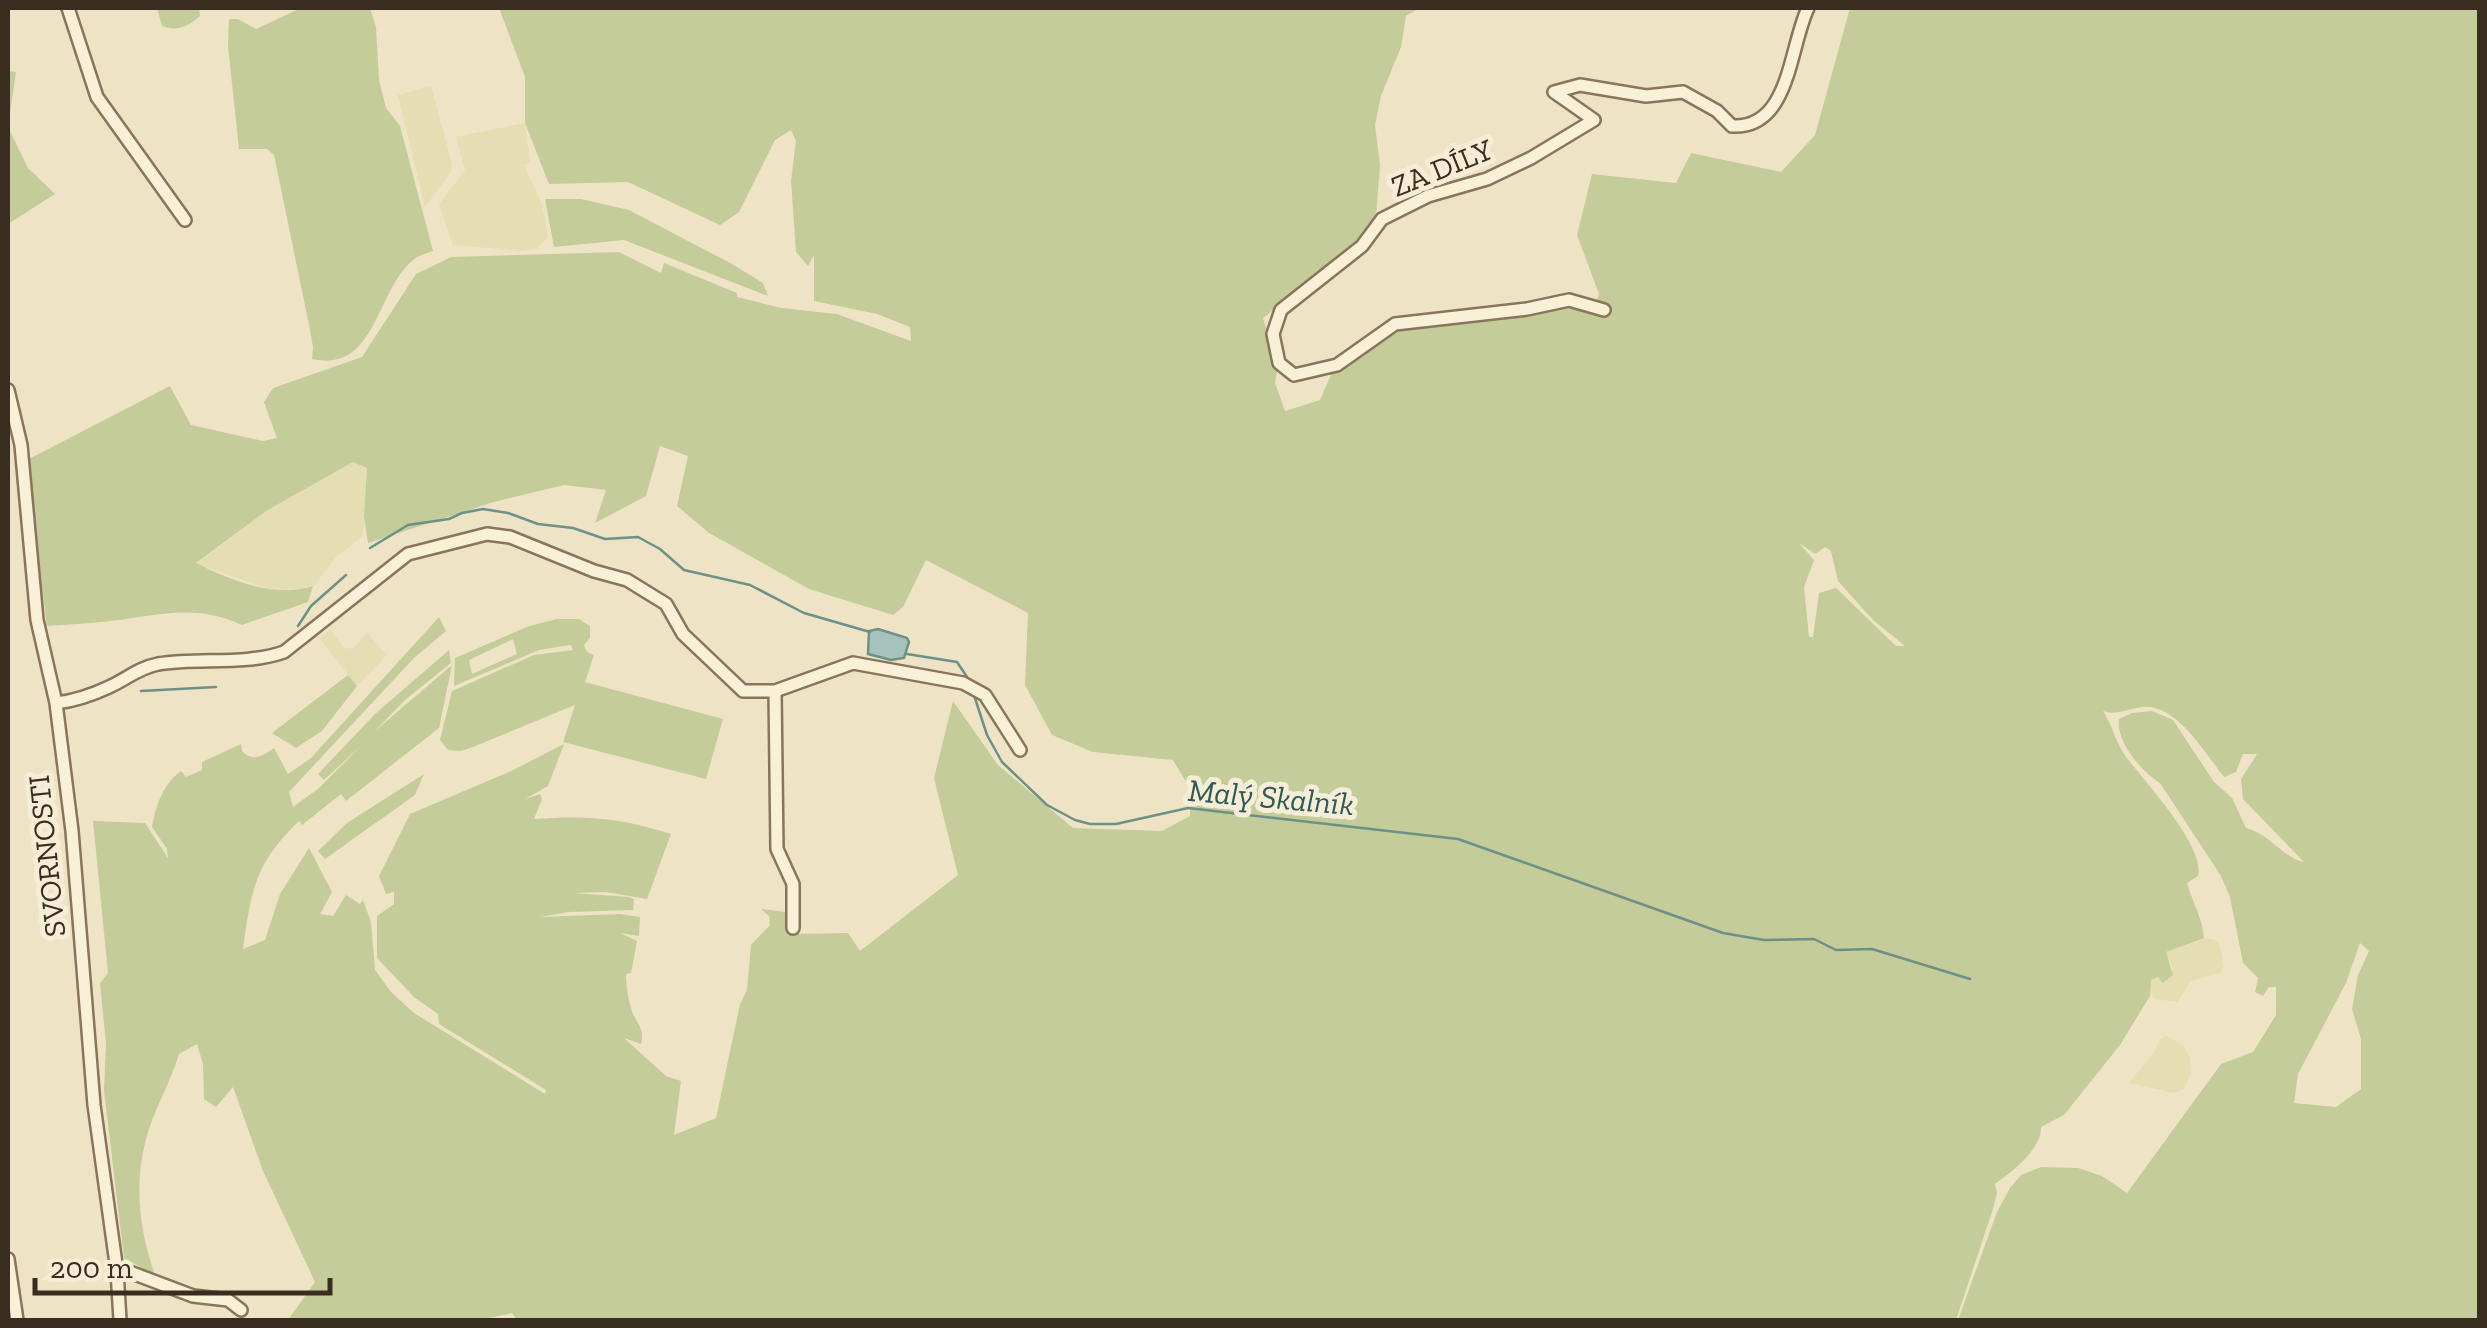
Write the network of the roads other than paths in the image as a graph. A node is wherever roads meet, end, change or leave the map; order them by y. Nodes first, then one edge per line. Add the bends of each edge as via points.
1 (68, 8) edge
2 (1808, 8) edge
3 (184, 220) dead end
4 (1604, 310) dead end
5 (8, 390) edge
6 (775, 691) junction
7 (56, 704) junction
8 (1020, 750) dead end
9 (793, 928) dead end
10 (8, 1259) edge
11 (117, 1270) junction
12 (241, 1310) dead end
13 (17, 1320) edge
14 (120, 1320) edge

1 - 3 street via 97,96
2 - 4 street, ZA DÍLY via 1782,92 1772,111 1750,127 1732,126 1684,92 1646,96 1580,85 1554,92 1594,120 1488,179 1428,196 1382,219 1362,246 1281,310 1273,334 1279,363 1294,375 1338,365 1395,324 1569,300
5 - 7 street, SVORNOSTI via 21,446 38,625
6 - 7 street via 733,684 683,634 666,604 627,580 488,534 408,554 284,652 136,669 112,686
6 - 8 street via 853,663 963,683 985,695
6 - 9 street via 778,849 794,884
7 - 11 street, SVORNOSTI via 96,1124
10 - 13 street
11 - 12 street via 193,1296 228,1300
11 - 14 street, SVORNOSTI

